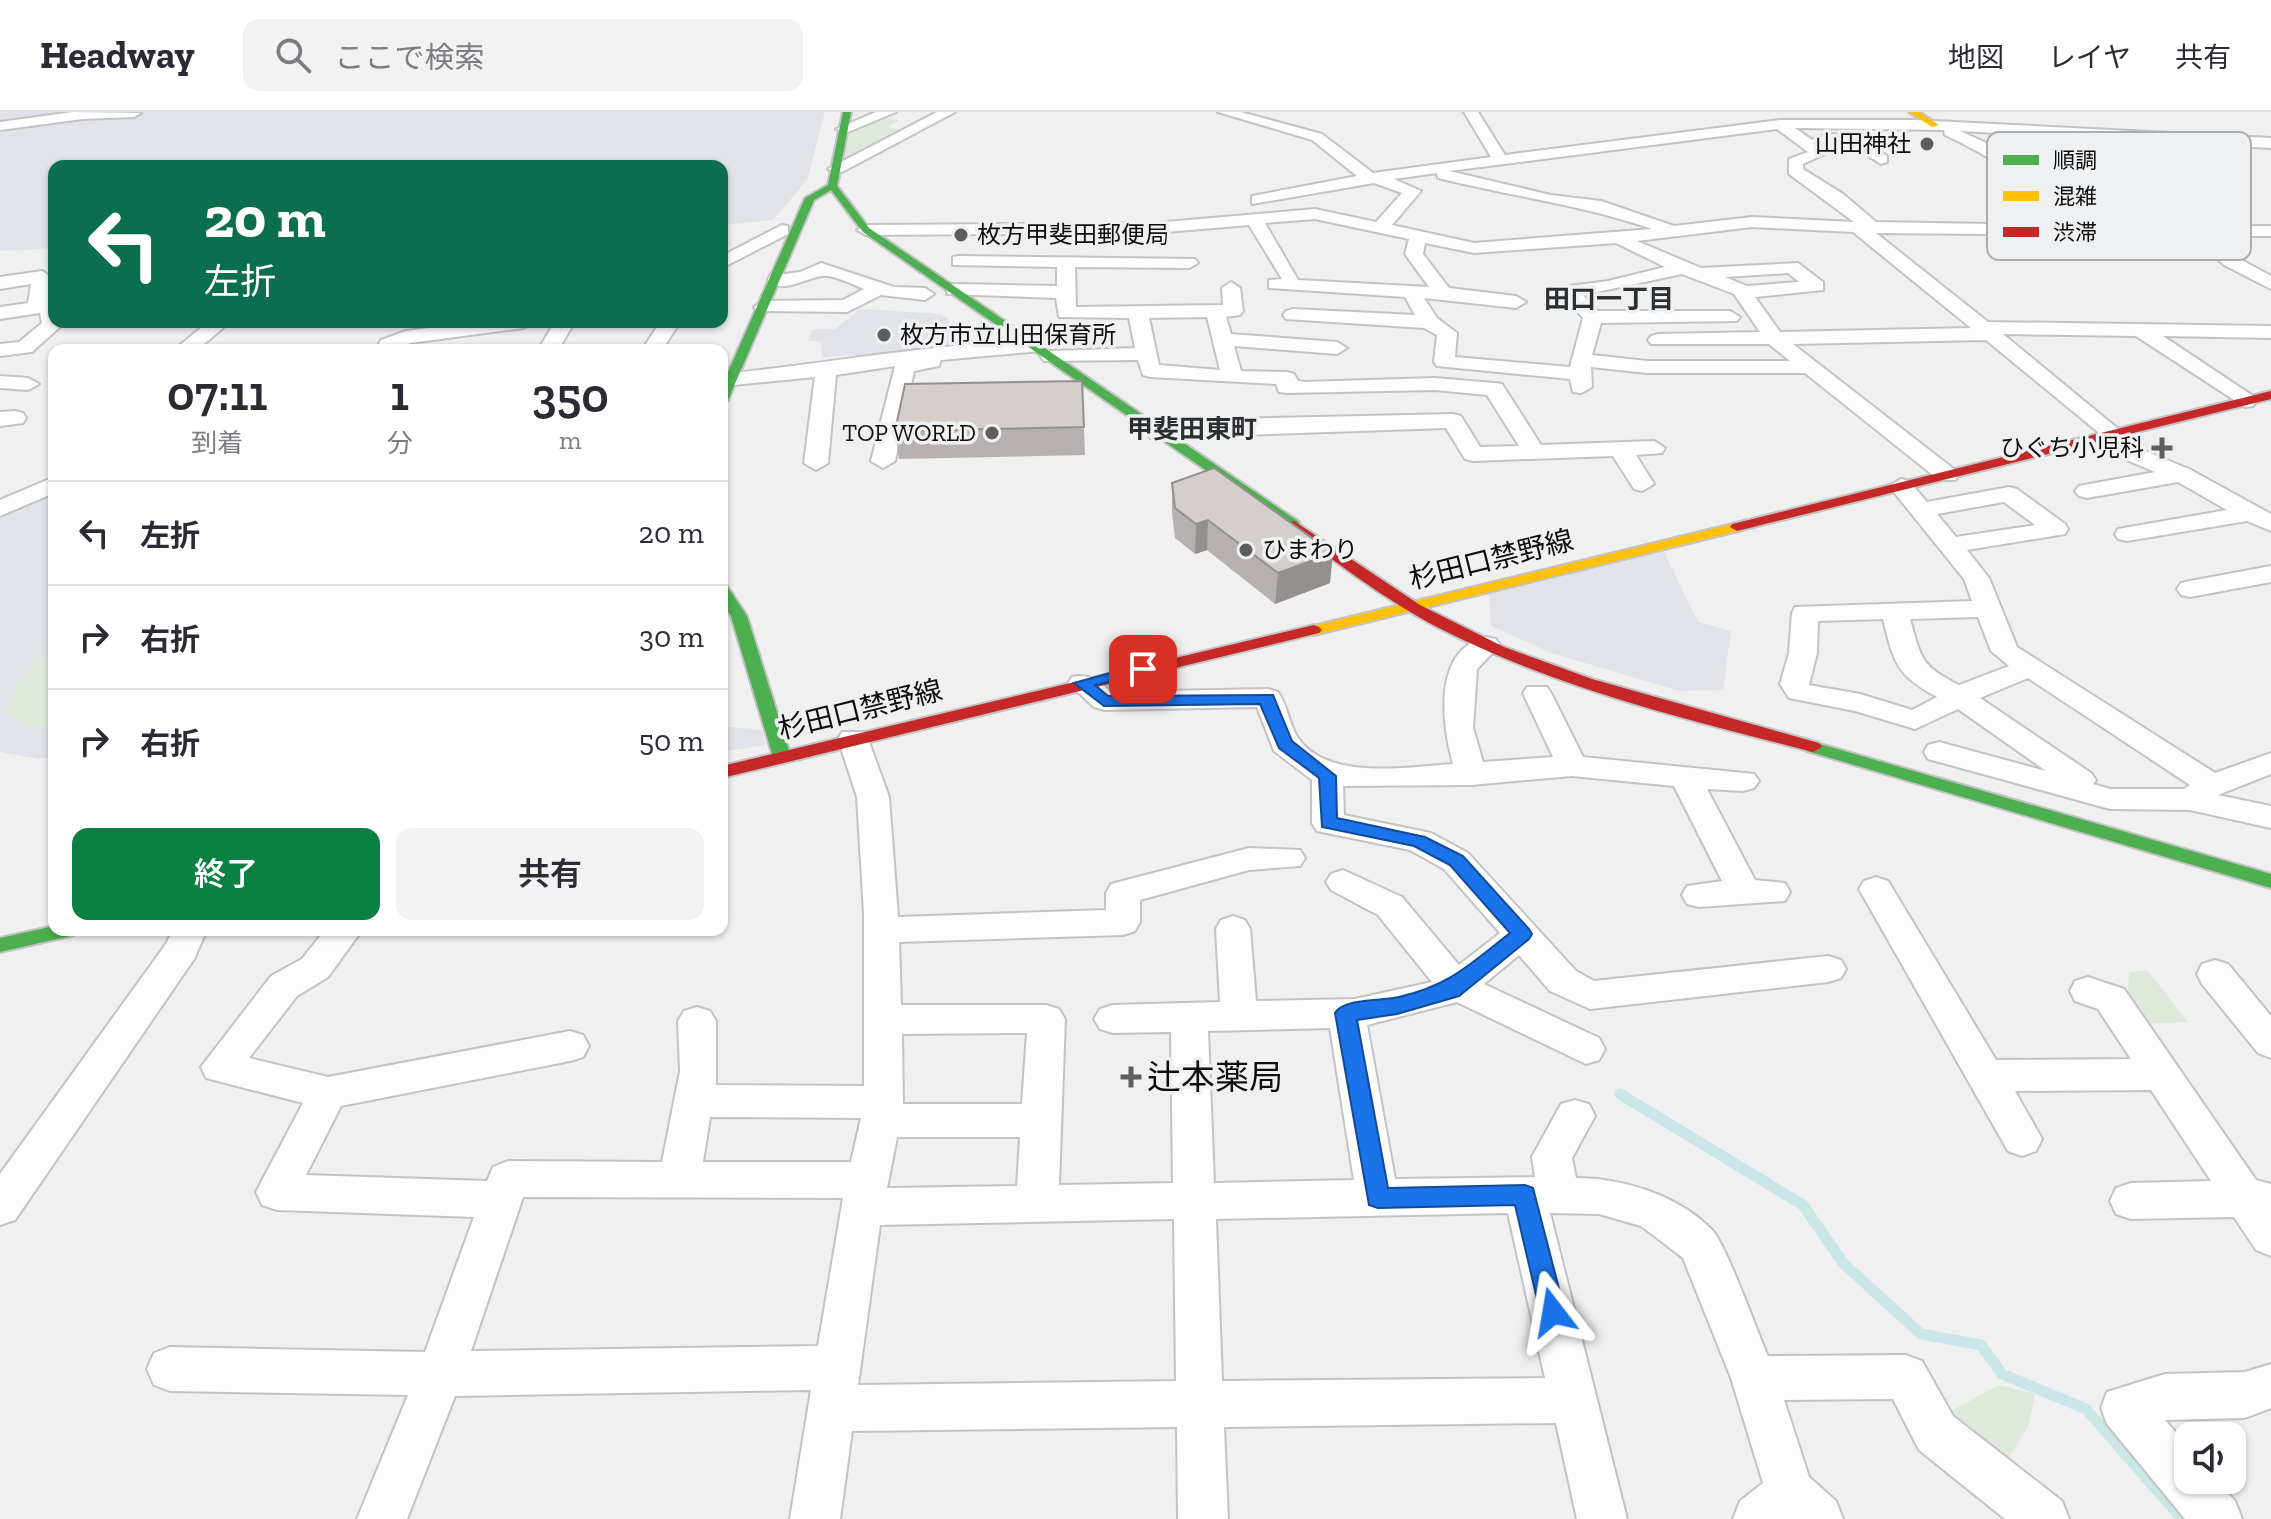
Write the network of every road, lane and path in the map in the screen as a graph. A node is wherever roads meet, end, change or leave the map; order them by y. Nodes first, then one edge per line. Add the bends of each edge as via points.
1 (889, 112) edge
2 (948, 112) edge
3 (1225, 112) edge
4 (1471, 112) edge
5 (1913, 112) edge
6 (134, 113) edge
7 (845, 120) edge
8 (1780, 124) junction
9 (1935, 125) junction
10 (0, 126) edge
11 (2066, 132) edge
12 (1803, 141) junction
13 (2251, 142) edge
14 (2271, 143) edge
15 (1987, 149) edge
16 (1881, 159) dead end
17 (1501, 160) junction
18 (1401, 173) junction
19 (834, 177) junction
20 (1372, 178) junction
21 (1254, 219) junction
22 (1020, 227) junction
23 (1117, 227) junction
24 (1381, 227) junction
25 (1865, 228) junction
26 (1707, 229) junction
27 (1987, 229) edge
28 (790, 230) junction
29 (866, 230) junction
30 (1674, 231) junction
31 (1418, 237) junction
32 (1617, 237) junction
33 (1733, 248) dead end
34 (728, 260) edge
35 (2229, 260) edge
36 (1066, 262) junction
37 (1014, 264) junction
38 (1692, 264) junction
39 (1188, 266) dead end
40 (777, 280) junction
41 (0, 283) edge
42 (2271, 283) edge
43 (880, 288) junction
44 (950, 288) junction
45 (1231, 288) dead end
46 (1065, 292) junction
47 (1742, 292) junction
48 (1412, 293) junction
49 (1443, 293) junction
50 (925, 294) dead end
51 (1516, 302) dead end
52 (47, 307) edge
53 (764, 307) junction
54 (1138, 312) junction
55 (1215, 312) junction
56 (0, 313) edge
57 (1293, 315) dead end
58 (1593, 317) junction
59 (1759, 317) junction
60 (1429, 322) junction
61 (48, 328) edge
62 (212, 328) edge
63 (432, 328) edge
64 (401, 330) edge
65 (2140, 330) junction
66 (1987, 331) junction
67 (2268, 334) edge
68 (1775, 339) junction
69 (1223, 340) junction
70 (192, 344) edge
71 (1298, 344) junction
72 (25, 348) junction
73 (1337, 348) dead end
74 (973, 349) junction
75 (0, 350) edge
76 (1042, 352) junction
77 (1145, 354) junction
78 (1677, 367) junction
79 (1809, 367) junction
80 (826, 370) junction
81 (1581, 374) junction
82 (1227, 376) junction
83 (1287, 378) junction
84 (0, 380) edge
85 (728, 381) edge
86 (28, 384) dead end
87 (728, 386) edge
88 (1363, 387) junction
89 (2271, 395) edge
90 (2245, 401) junction
91 (1378, 423) junction
92 (1227, 426) junction
93 (1158, 433) junction
94 (2110, 434) junction
95 (1654, 448) dead end
96 (1620, 449) junction
97 (1534, 452) junction
98 (883, 461) dead end
99 (816, 463) dead end
100 (2181, 474) junction
101 (1947, 475) junction
102 (1642, 484) dead end
103 (1901, 486) junction
104 (48, 487) edge
105 (0, 509) edge
106 (1921, 510) junction
107 (2261, 519) edge
108 (1950, 545) junction
109 (2269, 576) edge
110 (2190, 589) dead end
111 (728, 599) edge
112 (1412, 607) junction
113 (1987, 609) junction
114 (1895, 612) junction
115 (734, 644) edge
116 (1486, 645) junction
117 (2032, 667) junction
118 (1082, 683) junction
119 (1537, 693) dead end
120 (1959, 697) junction
121 (853, 739) junction
122 (1939, 752) dead end
123 (782, 757) junction
124 (2271, 763) edge
125 (1572, 766) junction
126 (728, 770) edge
127 (1471, 775) junction
128 (1327, 776) junction
129 (1685, 777) junction
130 (1743, 781) dead end
131 (2201, 793) junction
132 (2101, 795) junction
133 (2271, 817) edge
134 (2095, 829) junction
135 (1288, 858) dead end
136 (2271, 881) edge
137 (1343, 882) dead end
138 (1876, 889) dead end
139 (1699, 895) dead end
140 (1233, 929) dead end
141 (881, 930) junction
142 (48, 934) edge
143 (1522, 934) junction
144 (187, 936) edge
145 (340, 936) edge
146 (0, 945) edge
147 (1828, 969) dead end
148 (2215, 974) dead end
149 (1456, 986) junction
150 (2088, 991) dead end
151 (1346, 1013) junction
152 (1239, 1016) junction
153 (1189, 1018) junction
154 (1113, 1019) dead end
155 (881, 1020) junction
156 (697, 1021) dead end
157 (2271, 1043) edge
158 (570, 1046) dead end
159 (1586, 1049) dead end
160 (2160, 1074) junction
161 (1985, 1076) junction
162 (328, 1093) junction
163 (694, 1101) junction
164 (882, 1111) junction
165 (1575, 1116) dead end
166 (1041, 1121) junction
167 (2022, 1139) dead end
168 (679, 1180) junction
169 (865, 1193) junction
170 (1542, 1195) junction
171 (1378, 1198) junction
172 (2258, 1199) edge
173 (500, 1200) junction
174 (2131, 1201) dead end
175 (1191, 1202) junction
176 (1037, 1204) junction
177 (0, 1207) edge
178 (2271, 1237) edge
179 (170, 1369) dead end
180 (440, 1374) junction
181 (1754, 1378) junction
182 (2271, 1386) edge
183 (837, 1388) junction
184 (1574, 1400) junction
185 (1199, 1402) junction
186 (1789, 1510) edge
187 (382, 1519) edge
188 (815, 1519) edge
189 (1203, 1519) edge
190 (1602, 1519) edge
191 (2044, 1519) edge
192 (2217, 1519) edge

1 - 7 street
2 - 19 street
3 - 20 street via 1317,137
4 - 17 street
5 - 9 street
6 - 10 street
7 - 19 street
8 - 9 street
8 - 12 street
8 - 17 street
9 - 11 street
9 - 15 street
12 - 16 street via 1855,141
12 - 25 street via 1819,153 1795,162 1795,171 1837,198
13 - 14 street
17 - 18 street
18 - 20 street
18 - 30 street via 1453,176 1551,200 1601,206
19 - 28 street via 810,198
19 - 29 street
20 - 23 street
20 - 24 street via 1413,191
21 - 23 street
21 - 24 street via 1315,214
21 - 48 street via 1283,281
22 - 23 street
22 - 29 street
22 - 37 street
24 - 31 street
25 - 26 street via 1752,222
25 - 27 street
25 - 66 street
26 - 30 street
26 - 33 street
28 - 34 street
28 - 40 street
29 - 44 street
30 - 32 street
31 - 32 street via 1474,248
31 - 49 street via 1414,254
32 - 38 street via 1650,255
35 - 42 street
36 - 37 street
36 - 39 street via 1130,270
36 - 46 street
37 - 44 street via 959,258
38 - 47 street
38 - 47 street via 1792,267 1816,286
38 - 58 street via 1608,287 1569,291
40 - 43 street via 821,269
40 - 53 street
41 - 52 street via 42,277
43 - 50 street
43 - 53 street via 847,306
44 - 46 street
44 - 76 street
45 - 55 street via 1233,311
46 - 54 street via 1066,313
47 - 59 street
48 - 49 street
48 - 60 street
49 - 51 street
52 - 56 street
53 - 85 street
54 - 55 street
54 - 77 street
55 - 69 street
57 - 60 street
58 - 59 street
58 - 81 street
59 - 68 street
60 - 81 street via 1447,333 1444,362
61 - 72 street
62 - 70 street
63 - 64 street
65 - 66 street
65 - 67 street
65 - 90 street
66 - 68 street
66 - 94 street
68 - 78 street via 1658,340
68 - 79 street
69 - 71 street
69 - 82 street
71 - 73 street
71 - 83 street
72 - 75 street
72 - 84 street
74 - 76 street
74 - 80 street
74 - 98 street via 905,367
76 - 77 street
76 - 93 street
77 - 82 street via 1150,371
78 - 79 street
78 - 81 street
79 - 101 street
80 - 87 street
80 - 99 street
82 - 83 street
82 - 92 street
83 - 88 street via 1287,387
84 - 86 street
88 - 91 street
88 - 97 street via 1435,384 1494,389
89 - 90 street, 杉田口禁野線
90 - 94 street, 杉田口禁野線
91 - 92 street
91 - 97 street via 1453,421 1477,462
92 - 93 street
93 - 112 street
94 - 100 street via 2137,456
94 - 101 street, 杉田口禁野線
95 - 96 street
96 - 97 street
96 - 102 street
100 - 107 street
100 - 107 street via 2081,488 2126,522
101 - 103 street, 杉田口禁野線
103 - 106 street
103 - 112 street, 杉田口禁野線
104 - 105 street
106 - 108 street
106 - 108 street via 2009,494 2056,529
108 - 113 street via 1976,578
109 - 110 street
111 - 115 street via 739,616
112 - 116 street
112 - 118 street, 杉田口禁野線
113 - 114 street
113 - 117 street via 2005,651
114 - 120 street via 1908,663 1921,677
114 - 120 street via 1805,613 1803,653 1794,684 1799,692 1915,720
115 - 123 street
116 - 127 street via 1463,667 1458,728
116 - 134 street via 1548,669
117 - 120 street
117 - 131 street
118 - 121 street, 杉田口禁野線
118 - 128 street via 1104,701 1268,698 1285,744
119 - 125 street
120 - 132 street
121 - 123 street, 杉田口禁野線
121 - 141 street via 873,797
122 - 132 street
123 - 126 street, 杉田口禁野線
124 - 131 street
125 - 127 street
125 - 129 street
127 - 128 street
128 - 143 street via 1328,823 1419,841 1456,861
129 - 130 street
129 - 139 street via 1759,892
131 - 132 street via 2110,799
131 - 133 street
132 - 134 street
134 - 136 street
135 - 141 street via 1249,859 1123,893 1123,922
137 - 149 street via 1390,906
138 - 161 street
140 - 152 street
141 - 155 street
142 - 146 street
143 - 147 street via 1563,981 1600,996
143 - 149 street
144 - 177 street
145 - 162 street via 315,968 284,986 220,1067
148 - 157 street
149 - 151 street via 1397,1006
149 - 159 street
150 - 160 street via 2111,999
151 - 152 street
151 - 171 street
152 - 153 street
153 - 154 street
153 - 175 street
155 - 164 street
155 - 166 street via 1046,1019
156 - 163 street
158 - 162 street
160 - 161 street
160 - 172 street
161 - 167 street
162 - 173 street via 277,1192
163 - 164 street
163 - 168 street
164 - 166 street
164 - 169 street
165 - 170 street via 1552,1157
166 - 176 street
168 - 169 street
168 - 173 street via 508,1179
169 - 176 street
169 - 183 street
170 - 171 street
170 - 181 street via 1599,1196 1653,1211 1699,1245
170 - 184 street
171 - 175 street
172 - 174 street
172 - 178 street
173 - 180 street
175 - 176 street
175 - 185 street
179 - 180 street
180 - 183 street
180 - 187 street
181 - 186 street
181 - 191 street via 1906,1377 1936,1433
182 - 192 street via 2245,1395 2165,1397 2124,1408
183 - 185 street
183 - 188 street
184 - 185 street
184 - 190 street
185 - 189 street

